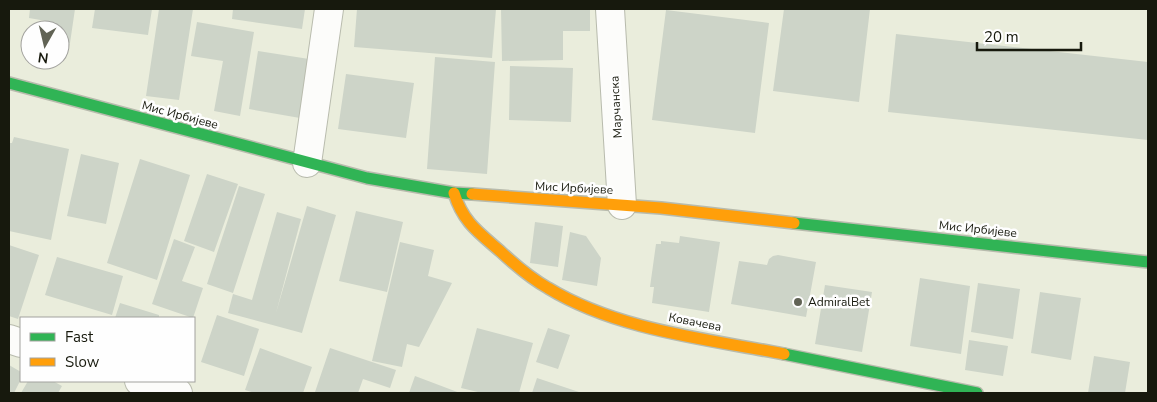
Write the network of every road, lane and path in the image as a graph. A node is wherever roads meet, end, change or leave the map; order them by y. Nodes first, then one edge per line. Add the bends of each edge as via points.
1 (329, 9) edge
2 (610, 9) edge
3 (9, 83) edge
4 (307, 163) junction
5 (454, 193) junction
6 (622, 205) junction
7 (1148, 262) edge
8 (142, 382) edge
9 (178, 393) edge
10 (977, 393) edge

1 - 4 street
2 - 6 street, Марчанска
3 - 4 street, Мис Ирбијеве
4 - 5 street, Мис Ирбијеве via 367,178
5 - 6 street, Мис Ирбијеве
5 - 10 street, Ковачева via 458,210 466,222 506,257 536,281 600,313 642,326
6 - 7 street, Мис Ирбијеве
8 - 9 street

